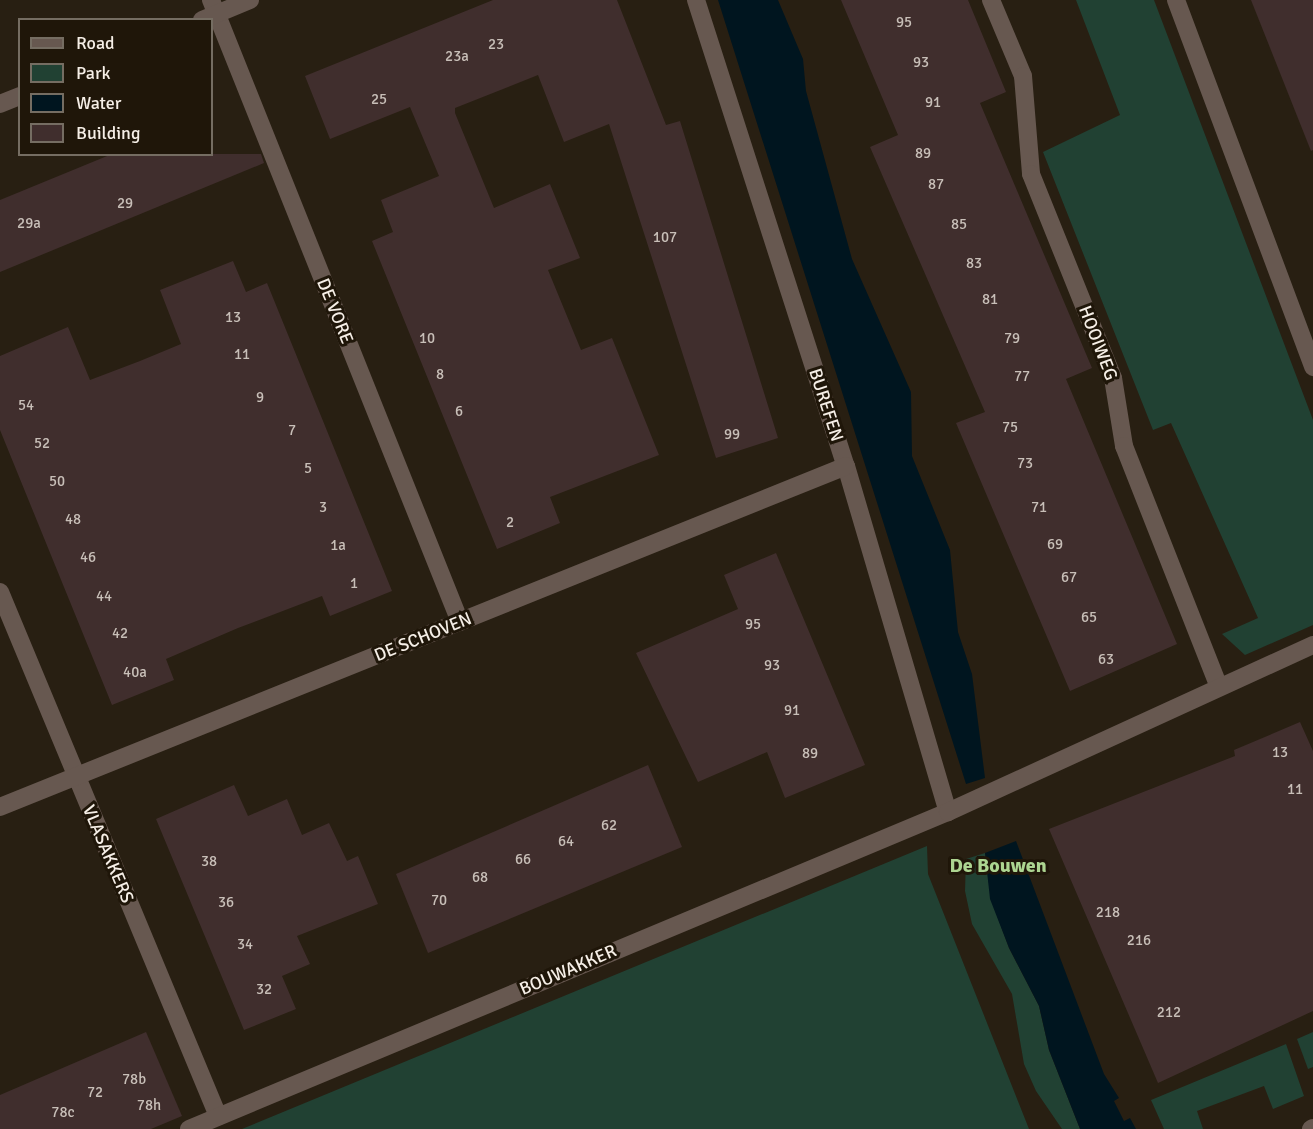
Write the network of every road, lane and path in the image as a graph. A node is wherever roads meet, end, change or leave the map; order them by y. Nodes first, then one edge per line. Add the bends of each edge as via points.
1 (250, 0) edge
2 (696, 0) edge
3 (991, 0) edge
4 (1176, 0) edge
5 (210, 11) edge
6 (213, 18) edge
7 (18, 97) edge
8 (0, 104) edge
9 (1313, 367) edge
10 (846, 466) junction
11 (0, 592) edge
12 (460, 622) junction
13 (1313, 645) edge
14 (1218, 685) junction
15 (75, 776) junction
16 (0, 807) edge
17 (948, 812) junction
18 (218, 1116) junction
19 (189, 1129) edge

1 - 5 street
2 - 10 street, BUREFEN
3 - 14 street, HOOIWEG via 1023,76 1031,174 1113,378 1124,446
4 - 9 street
6 - 12 street, DE VORE
7 - 8 street
10 - 12 street, DE SCHOVEN
10 - 17 street, BUREFEN
11 - 15 street, VLASAKKERS
12 - 15 street, DE SCHOVEN
13 - 14 street
14 - 17 street
15 - 16 street, DE SCHOVEN
15 - 18 street, VLASAKKERS
17 - 18 street, BOUWAKKER
18 - 19 street, BOUWAKKER

